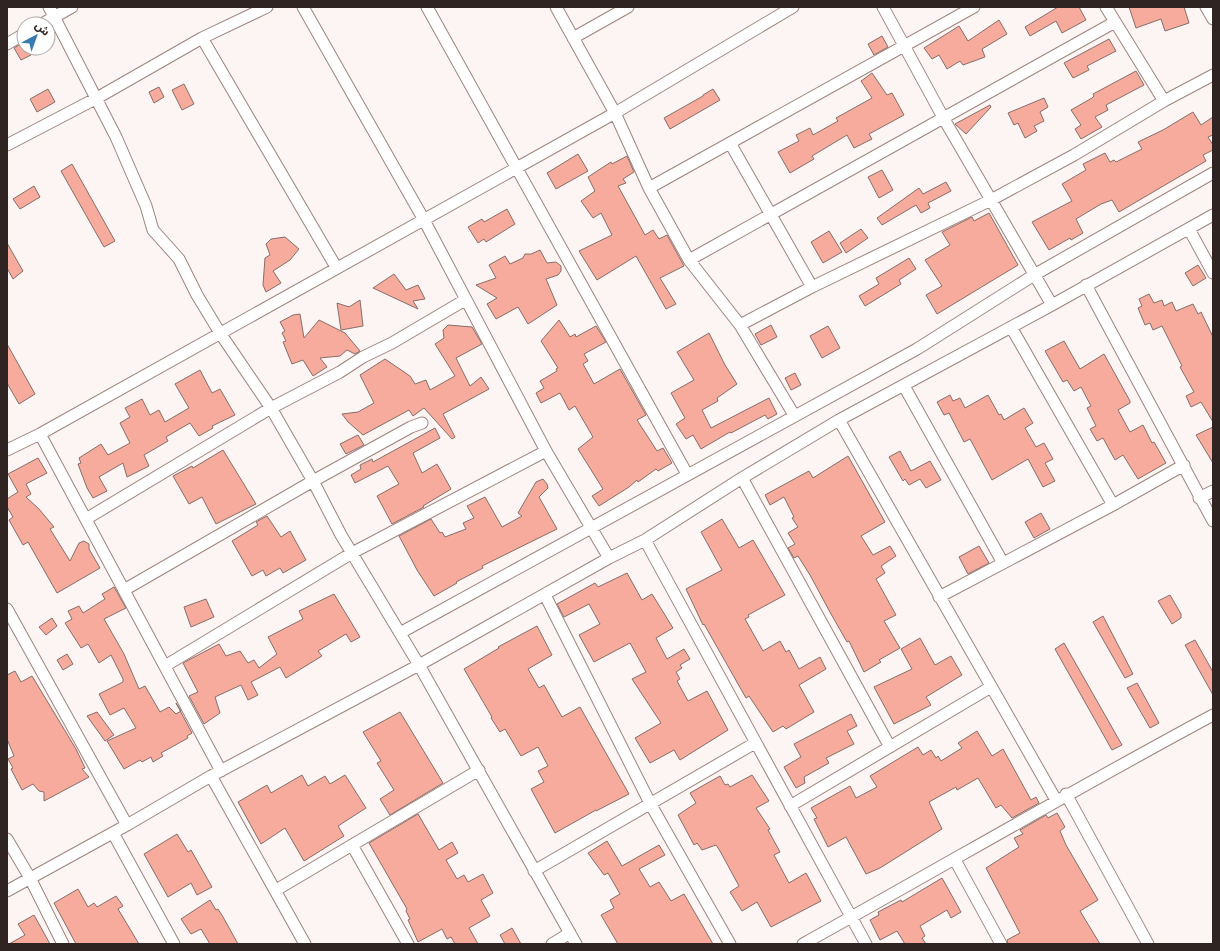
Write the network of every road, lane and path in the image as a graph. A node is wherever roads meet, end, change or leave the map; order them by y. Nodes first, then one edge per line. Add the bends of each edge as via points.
1 (72, 7) edge
2 (267, 7) edge
3 (302, 7) edge
4 (427, 7) edge
5 (556, 7) edge
6 (628, 7) edge
7 (793, 7) edge
8 (883, 7) edge
9 (974, 7) edge
10 (1106, 7) edge
11 (1206, 7) edge
12 (51, 12) edge
13 (1213, 19) edge
14 (1115, 22) junction
15 (202, 38) junction
16 (573, 38) junction
17 (16, 39) edge
18 (7, 44) edge
19 (905, 46) junction
20 (1213, 75) edge
21 (97, 98) junction
22 (1164, 101) junction
23 (615, 113) junction
24 (944, 119) junction
25 (730, 142) junction
26 (7, 145) edge
27 (516, 167) junction
28 (1213, 173) edge
29 (649, 188) junction
30 (991, 200) junction
31 (771, 215) junction
32 (1213, 215) edge
33 (424, 220) junction
34 (1189, 229) junction
35 (689, 260) junction
36 (336, 267) junction
37 (1213, 273) edge
38 (1034, 276) junction
39 (1086, 285) junction
40 (812, 287) junction
41 (465, 300) junction
42 (1052, 305) junction
43 (740, 325) junction
44 (1011, 327) junction
45 (220, 333) junction
46 (904, 386) junction
47 (271, 408) junction
48 (794, 416) junction
49 (839, 420) junction
50 (422, 423) dead end
51 (40, 434) junction
52 (7, 450) edge
53 (546, 451) junction
54 (1184, 465) junction
55 (687, 474) junction
56 (742, 478) junction
57 (313, 481) junction
58 (1213, 491) edge
59 (1199, 498) junction
60 (1113, 505) junction
61 (86, 519) junction
62 (1213, 521) edge
63 (590, 528) junction
64 (645, 540) junction
65 (352, 553) junction
66 (609, 558) junction
67 (1003, 563) junction
68 (124, 590) junction
69 (545, 595) junction
70 (939, 597) junction
71 (7, 609) edge
72 (400, 633) junction
73 (420, 665) junction
74 (164, 666) junction
75 (990, 687) junction
76 (1213, 715) edge
77 (755, 743) junction
78 (890, 747) junction
79 (479, 770) junction
80 (216, 773) junction
81 (1066, 794) junction
82 (1056, 800) junction
83 (651, 805) junction
84 (790, 806) junction
85 (127, 825) junction
86 (114, 833) junction
87 (7, 839) edge
88 (352, 845) junction
89 (955, 860) junction
90 (534, 871) junction
91 (30, 878) junction
92 (276, 890) junction
93 (7, 891) edge
94 (851, 917) junction
95 (570, 933) junction
96 (63, 944) edge
97 (174, 944) edge
98 (305, 944) edge
99 (408, 944) edge
100 (552, 944) edge
101 (576, 944) edge
102 (730, 944) edge
103 (803, 944) edge
104 (866, 944) edge
105 (1001, 944) edge
106 (1148, 944) edge

1 - 12 street
2 - 15 street
3 - 33 street
4 - 27 street
5 - 16 street
6 - 16 street
7 - 23 street
8 - 19 street
9 - 19 street
10 - 14 street
11 - 13 street
12 - 21 street
14 - 22 street
14 - 24 street
15 - 21 street
15 - 36 street
16 - 23 street
17 - 18 street
19 - 24 street
19 - 25 street
20 - 22 street
21 - 26 street
21 - 45 street via 132,172 153,230 179,259
22 - 30 street via 1074,155
23 - 27 street
23 - 29 street
24 - 30 street
24 - 31 street
25 - 29 street
25 - 31 street
27 - 33 street
27 - 55 street
28 - 38 street
29 - 35 street
30 - 38 street
30 - 40 street
31 - 35 street
31 - 40 street
32 - 34 street
33 - 36 street
33 - 41 street
34 - 37 street
34 - 39 street
35 - 43 street
36 - 45 street
38 - 42 street
38 - 48 street via 917,348
39 - 42 street
39 - 54 street
40 - 43 street
41 - 47 street via 340,372
41 - 53 street
42 - 44 street
43 - 48 street
44 - 46 street
44 - 60 street
45 - 47 street
45 - 51 street
46 - 49 street
46 - 67 street
47 - 57 street
47 - 61 street
48 - 55 street
49 - 56 street
49 - 70 street
50 - 57 street
51 - 52 street
51 - 61 street
53 - 63 street
53 - 65 street
54 - 59 street
54 - 60 street
55 - 63 street
56 - 64 street
56 - 78 street
57 - 65 street
57 - 68 street
58 - 59 street
59 - 62 street
60 - 67 street
61 - 68 street
63 - 66 street
63 - 72 street
64 - 66 street
64 - 77 street
65 - 72 street
65 - 74 street
66 - 69 street
67 - 70 street
68 - 74 street
69 - 73 street
69 - 83 street
70 - 75 street
71 - 85 street
72 - 73 street
73 - 79 street
73 - 80 street
74 - 80 street
75 - 78 street
75 - 82 street
76 - 81 street
77 - 83 street
77 - 84 street
78 - 84 street
79 - 88 street
79 - 90 street
80 - 85 street
80 - 92 street
81 - 82 street
81 - 106 street
82 - 89 street
83 - 90 street
83 - 102 street
84 - 94 street
85 - 86 street
86 - 91 street
86 - 97 street
87 - 91 street
88 - 92 street
88 - 99 street
89 - 94 street
89 - 105 street
90 - 95 street
91 - 93 street
91 - 96 street
92 - 98 street
94 - 103 street
94 - 104 street
95 - 100 street
95 - 101 street

